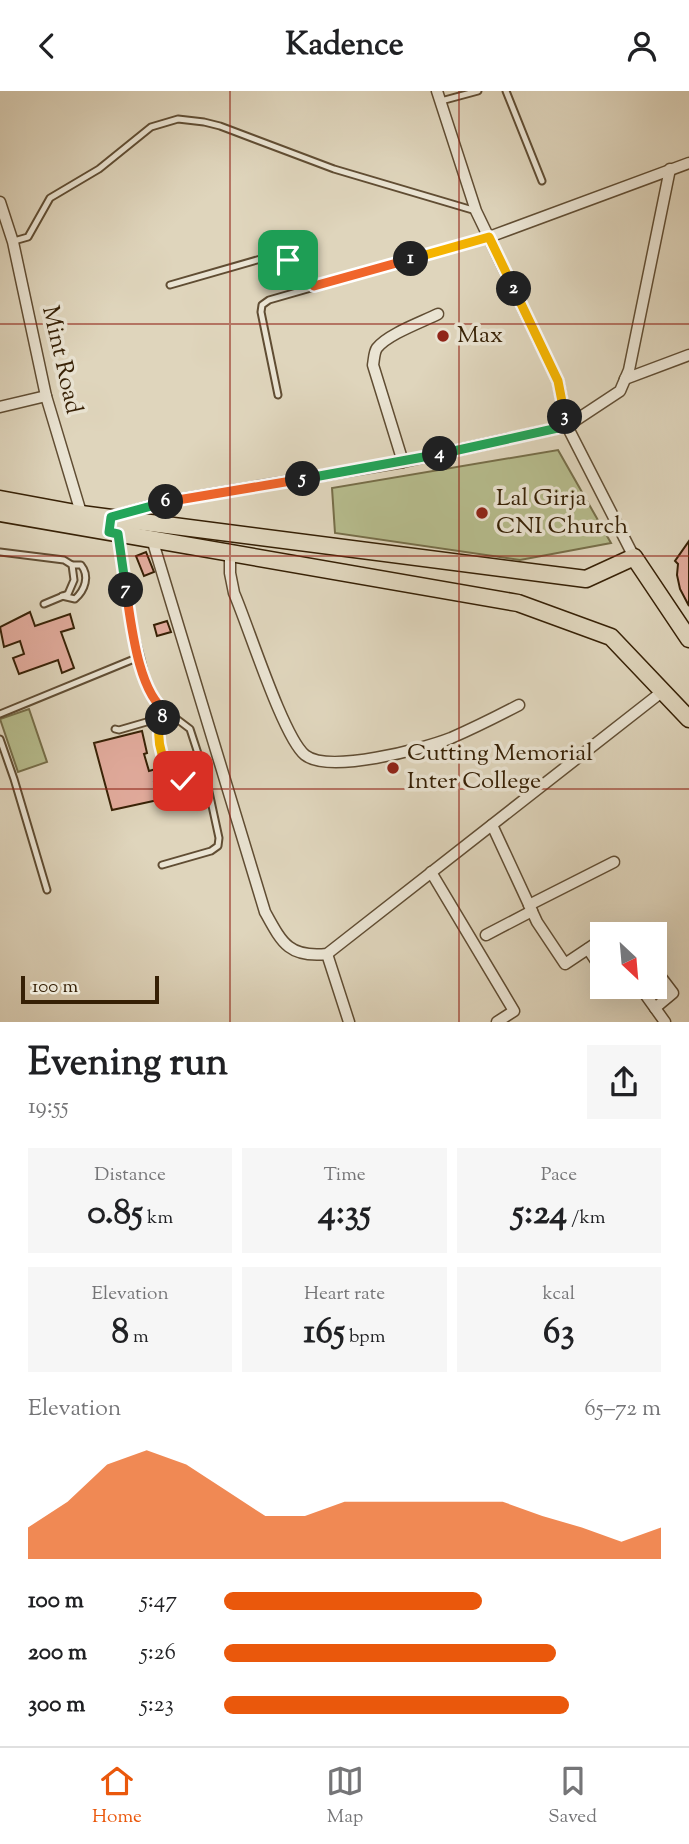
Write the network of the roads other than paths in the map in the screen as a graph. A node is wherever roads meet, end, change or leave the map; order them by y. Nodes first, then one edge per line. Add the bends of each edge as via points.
1 (478, 91) edge
2 (506, 91) edge
3 (439, 96) edge
4 (689, 163) edge
5 (670, 169) junction
6 (542, 181) dead end
7 (0, 202) edge
8 (476, 211) junction
9 (489, 237) junction
10 (13, 242) junction
11 (170, 285) dead end
12 (314, 286) junction
13 (438, 314) dead end
14 (689, 355) edge
15 (625, 379) junction
16 (278, 395) dead end
17 (46, 396) junction
18 (0, 407) edge
19 (567, 426) junction
20 (403, 462) junction
21 (0, 499) edge
22 (0, 513) edge
23 (83, 521) junction
24 (113, 528) junction
25 (152, 540) junction
26 (0, 552) edge
27 (229, 553) junction
28 (634, 557) junction
29 (72, 565) junction
30 (62, 596) junction
31 (44, 604) dead end
32 (689, 639) edge
33 (139, 657) junction
34 (663, 691) junction
35 (157, 704) junction
36 (519, 705) dead end
37 (167, 712) junction
38 (0, 714) edge
39 (689, 719) edge
40 (115, 729) dead end
41 (0, 739) edge
42 (206, 778) junction
43 (492, 825) junction
44 (614, 862) dead end
45 (162, 865) dead end
46 (431, 872) junction
47 (47, 890) dead end
48 (531, 908) junction
49 (486, 935) dead end
50 (588, 949) joint
51 (590, 952) edge
52 (327, 954) junction
53 (667, 985) edge
54 (667, 998) edge
55 (649, 999) edge
56 (666, 999) edge
57 (655, 1008) junction
58 (349, 1021) edge
59 (497, 1021) edge
60 (665, 1021) edge

1 - 3 lane
2 - 6 lane
3 - 8 street
4 - 5 street
5 - 9 street
5 - 15 street
7 - 10 street, Mint Road
8 - 9 street
8 - 10 lane via 334,169 204,122 178,119 151,127 99,169 50,198 28,237
9 - 12 lane
9 - 19 street via 558,381
10 - 17 street, Mint Road
11 - 12 lane via 278,258 299,264
12 - 16 lane via 262,305
13 - 20 street via 393,337 375,354 373,365
14 - 15 street
15 - 19 street via 620,391
17 - 18 street
17 - 23 street, Mint Road
19 - 20 street
19 - 28 street
20 - 24 street via 164,502
21 - 23 main road
22 - 23 main road
23 - 24 main road
24 - 25 main road
24 - 28 main road via 170,525 586,579
24 - 33 lane
25 - 27 main road
25 - 52 street via 265,912 292,950 308,956
26 - 29 lane
27 - 34 main road via 518,603 611,637
27 - 36 street via 234,593 287,728 304,755 327,764 411,750 447,739
28 - 32 main road
29 - 30 lane via 72,586
29 - 30 lane via 84,568 86,583 75,599
30 - 31 lane
33 - 35 lane
33 - 38 lane
34 - 39 main road
34 - 43 street
35 - 37 lane
35 - 40 lane via 150,721
37 - 42 lane via 190,729
37 - 42 lane via 158,734 174,777
41 - 47 lane
42 - 45 lane via 218,846
43 - 46 street
43 - 48 street
44 - 48 street
46 - 52 street
46 - 59 street via 514,1011
48 - 49 street
48 - 50 street via 565,964
50 - 51 street
52 - 58 street
53 - 54 street via 673,993
55 - 57 street
56 - 57 street
57 - 60 street

